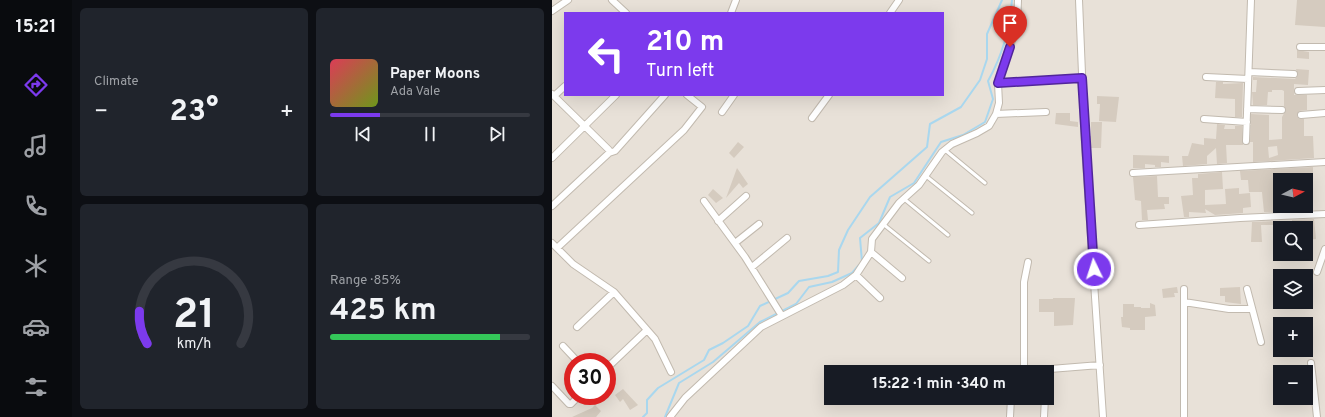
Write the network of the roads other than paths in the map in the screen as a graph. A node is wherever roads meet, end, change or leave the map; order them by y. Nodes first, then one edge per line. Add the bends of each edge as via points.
1 (568, 0) edge
2 (612, 0) edge
3 (736, 0) edge
4 (899, 0) edge
5 (1018, 0) edge
6 (1079, 0) edge
7 (1251, 0) edge
8 (552, 11) edge
9 (625, 12) edge
10 (731, 12) edge
11 (891, 12) edge
12 (1300, 47) dead end
13 (1325, 47) edge
14 (1294, 74) dead end
15 (1248, 75) junction
16 (1206, 77) dead end
17 (1082, 78) junction
18 (998, 83) junction
19 (564, 87) edge
20 (1325, 90) edge
21 (1298, 91) dead end
22 (553, 95) edge
23 (615, 96) edge
24 (664, 96) edge
25 (688, 96) edge
26 (733, 96) edge
27 (828, 96) edge
28 (1247, 109) junction
29 (1282, 110) dead end
30 (722, 112) dead end
31 (1046, 112) dead end
32 (1325, 113) edge
33 (996, 114) junction
34 (1301, 115) dead end
35 (812, 118) dead end
36 (1204, 119) dead end
37 (1247, 122) junction
38 (584, 127) junction
39 (1246, 141) dead end
40 (945, 150) junction
41 (609, 153) junction
42 (552, 158) edge
43 (1325, 162) edge
44 (1133, 173) dead end
45 (926, 176) junction
46 (985, 183) dead end
47 (746, 196) dead end
48 (903, 198) junction
49 (704, 201) dead end
50 (552, 206) edge
51 (972, 213) dead end
52 (1325, 214) edge
53 (718, 221) junction
54 (759, 224) dead end
55 (883, 224) junction
56 (1139, 225) dead end
57 (948, 236) dead end
58 (787, 238) dead end
59 (735, 243) junction
60 (554, 246) edge
61 (1325, 250) edge
62 (871, 252) junction
63 (929, 261) dead end
64 (1028, 262) dead end
65 (752, 267) junction
66 (1316, 272) dead end
67 (856, 275) junction
68 (902, 278) dead end
69 (1247, 288) dead end
70 (1184, 289) dead end
71 (614, 292) junction
72 (880, 298) dead end
73 (1184, 302) junction
74 (1251, 309) junction
75 (782, 316) junction
76 (577, 327) dead end
77 (647, 330) junction
78 (1261, 342) dead end
79 (563, 346) dead end
80 (570, 353) edge
81 (616, 359) edge
82 (1311, 363) dead end
83 (1024, 365) edge
84 (1100, 365) junction
85 (1054, 370) edge
86 (671, 372) dead end
87 (552, 386) edge
88 (564, 399) edge
89 (1010, 405) edge
90 (1045, 405) edge
91 (670, 417) edge
92 (1010, 417) edge
93 (1044, 417) edge
94 (1103, 417) edge
95 (1184, 417) edge
96 (1318, 417) edge

1 - 8 street
2 - 9 street
3 - 10 street
4 - 11 street
5 - 18 street via 1017,25
6 - 17 street
7 - 15 street
12 - 13 street
14 - 15 street
15 - 16 street
15 - 28 street
17 - 18 lane
17 - 84 street
18 - 33 street via 999,103
19 - 22 street
20 - 21 street
22 - 38 street
23 - 38 street
24 - 41 street via 615,151
25 - 60 street via 702,107 684,130
26 - 30 street
27 - 35 street
28 - 29 street
28 - 37 street
31 - 33 street
32 - 34 street
33 - 40 street via 989,126
36 - 37 street
37 - 39 street
38 - 41 street via 609,150
38 - 42 street
40 - 45 street
40 - 46 lane
41 - 50 street
43 - 44 street
45 - 48 street
45 - 51 lane
47 - 53 street
48 - 55 street
48 - 57 lane
49 - 53 street
52 - 56 street
53 - 59 street
54 - 59 street
55 - 62 street via 872,239
55 - 63 lane
58 - 65 street
59 - 65 street
60 - 71 street via 574,264
61 - 66 street
62 - 67 street
62 - 68 street
64 - 83 street via 1024,282
65 - 75 street
67 - 72 street
67 - 75 street via 843,285
69 - 74 street
70 - 73 street
71 - 76 street
71 - 77 street
73 - 74 street via 1229,309
73 - 95 street
74 - 78 street
75 - 91 street via 761,327 685,398
77 - 81 street
77 - 86 street via 655,339
79 - 80 street
82 - 96 street
84 - 85 street
84 - 94 street
87 - 88 street
89 - 92 street
90 - 93 street

